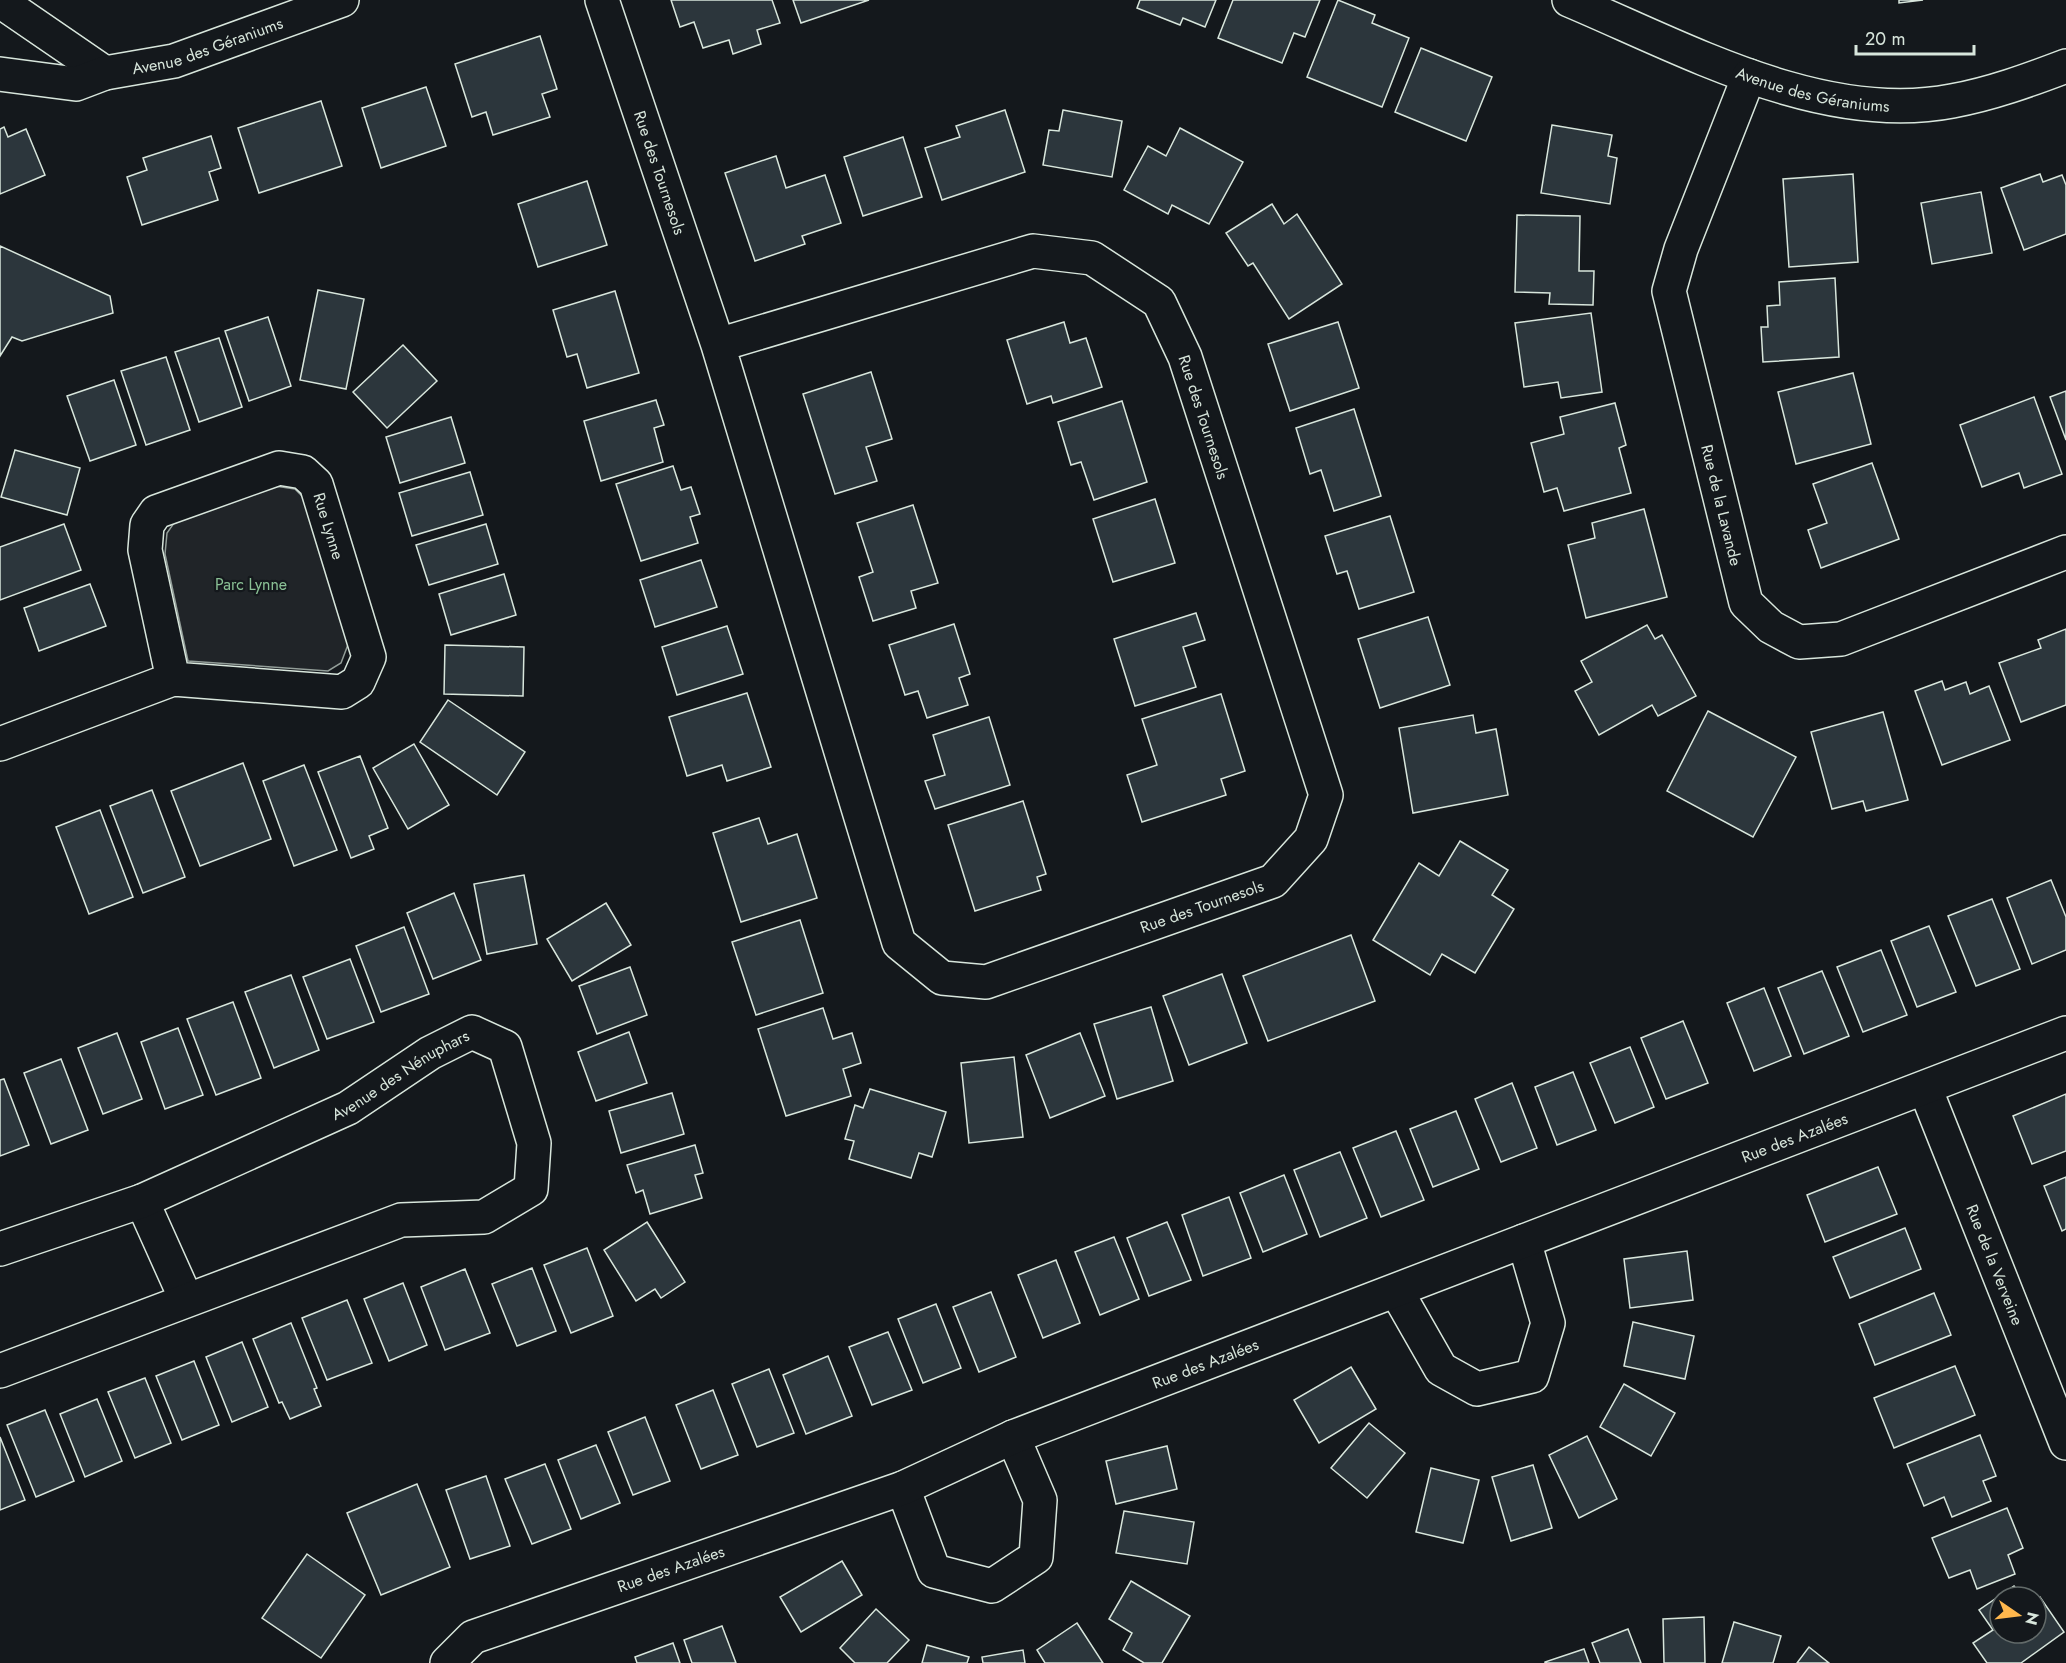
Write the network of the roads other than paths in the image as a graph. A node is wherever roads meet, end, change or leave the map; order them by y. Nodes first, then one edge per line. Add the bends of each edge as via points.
1 (342, 0) edge
2 (602, 0) edge
3 (1569, 0) edge
4 (0, 1) edge
5 (2066, 66) edge
6 (105, 73) junction
7 (0, 74) edge
8 (1749, 76) junction
9 (718, 345) junction
10 (2066, 552) edge
11 (173, 679) junction
12 (0, 744) edge
13 (2066, 1033) edge
14 (1925, 1088) junction
15 (142, 1201) junction
16 (1524, 1241) junction
17 (0, 1249) edge
18 (1397, 1292) junction
19 (186, 1299) junction
20 (0, 1371) edge
21 (1013, 1437) junction
22 (2066, 1443) edge
23 (903, 1488) junction
24 (447, 1663) edge

1 - 6 street, Avenue des Géraniums via 174,61
2 - 9 street, Rue des Tournesols
3 - 8 street, Avenue des Géraniums
4 - 6 street
5 - 8 street, Avenue des Géraniums via 1952,102 1897,106 1828,100
6 - 7 street, Avenue des Géraniums via 76,84
8 - 10 street, Rue de la Lavande via 1681,249 1669,291 1746,603 1771,627 1799,642 1841,639
9 - 9 street, Rue des Tournesols via 899,943 942,978 986,982 1273,881 1311,839 1326,795 1185,357 1159,302 1092,258 1033,251
11 - 11 street, Rue Lynne via 342,692 358,682 369,657 316,484 303,471 279,468 156,512 147,525 145,550
11 - 12 street, Rue Lynne
13 - 14 street, Rue des Azalées
14 - 16 street, Rue des Azalées
14 - 22 street, Rue de la Verveine
15 - 17 street, Avenue des Nénuphars
15 - 19 street
15 - 19 street, Avenue des Nénuphars via 348,1108 430,1053 472,1032 505,1047 534,1143 531,1189 484,1217 401,1220
16 - 18 street, Rue des Azalées
16 - 18 street via 1548,1323 1532,1376 1477,1389 1441,1369
18 - 21 street, Rue des Azalées
19 - 20 street, Avenue des Nénuphars
21 - 23 street, Rue des Azalées
21 - 23 street via 1040,1500 1036,1557 992,1586 934,1571
23 - 24 street, Rue des Azalées via 473,1637

